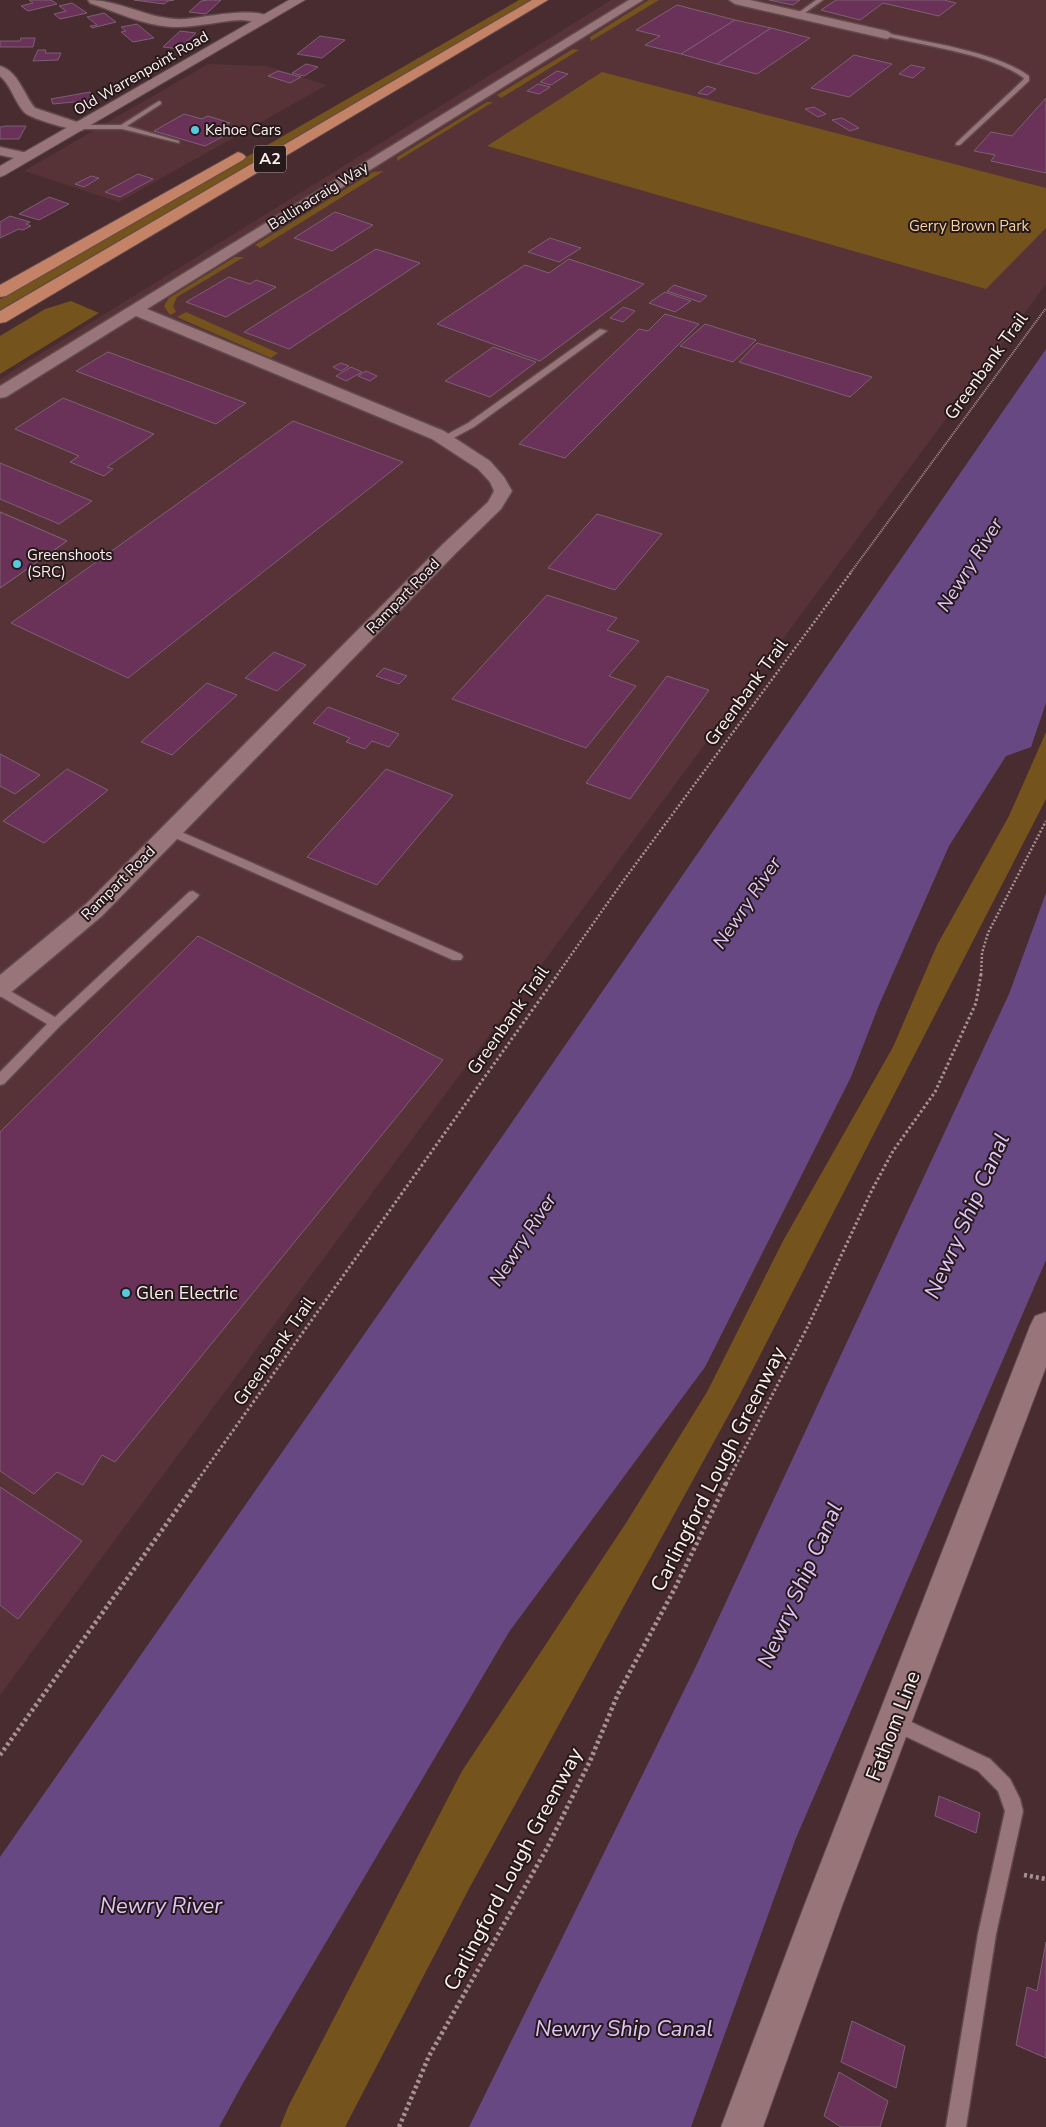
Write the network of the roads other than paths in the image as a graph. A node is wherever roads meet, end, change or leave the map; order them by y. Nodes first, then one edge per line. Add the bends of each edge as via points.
1 (94, 0) edge
2 (298, 0) edge
3 (541, 0) edge
4 (637, 0) edge
5 (735, 0) edge
6 (820, 0) edge
7 (800, 14) junction
8 (265, 19) junction
9 (887, 35) joint
10 (0, 70) edge
11 (159, 103) dead end
12 (78, 127) junction
13 (122, 127) junction
14 (177, 142) dead end
15 (958, 144) dead end
16 (254, 147) dead end
17 (0, 151) edge
18 (27, 157) junction
19 (0, 172) edge
20 (0, 292) edge
21 (134, 309) junction
22 (0, 318) edge
23 (603, 331) dead end
24 (0, 393) edge
25 (445, 439) junction
26 (170, 831) junction
27 (193, 895) dead end
28 (457, 957) dead end
29 (0, 989) edge
30 (56, 1023) junction
31 (0, 1080) edge
32 (1046, 1326) edge
33 (894, 1722) junction
34 (742, 2127) edge
35 (956, 2127) edge

1 - 8 street via 142,17 171,23 250,16
2 - 8 street, Old Warrenpoint Road
3 - 22 highway, A2
4 - 21 street, Ballinacraig Way
5 - 7 street
6 - 7 lane
7 - 9 street
8 - 12 street, Old Warrenpoint Road
9 - 15 lane via 993,61 1018,70 1027,77 1002,105
10 - 12 street via 11,79 30,111
11 - 13 lane
12 - 13 lane
12 - 18 street, Old Warrenpoint Road
13 - 14 lane
16 - 20 highway, A2
17 - 18 street
18 - 19 street, Old Warrenpoint Road
21 - 24 street, Ballinacraig Way
21 - 25 street, Rampart Road
23 - 25 lane via 471,425
25 - 26 street, Rampart Road via 481,461 498,478 504,491 495,504
26 - 28 lane
26 - 29 street, Rampart Road via 94,910
27 - 30 lane
29 - 30 lane
30 - 31 lane
32 - 33 street, Fathom Line
33 - 34 street, Fathom Line
33 - 35 lane via 984,1765 1004,1785 1014,1811 987,1934

